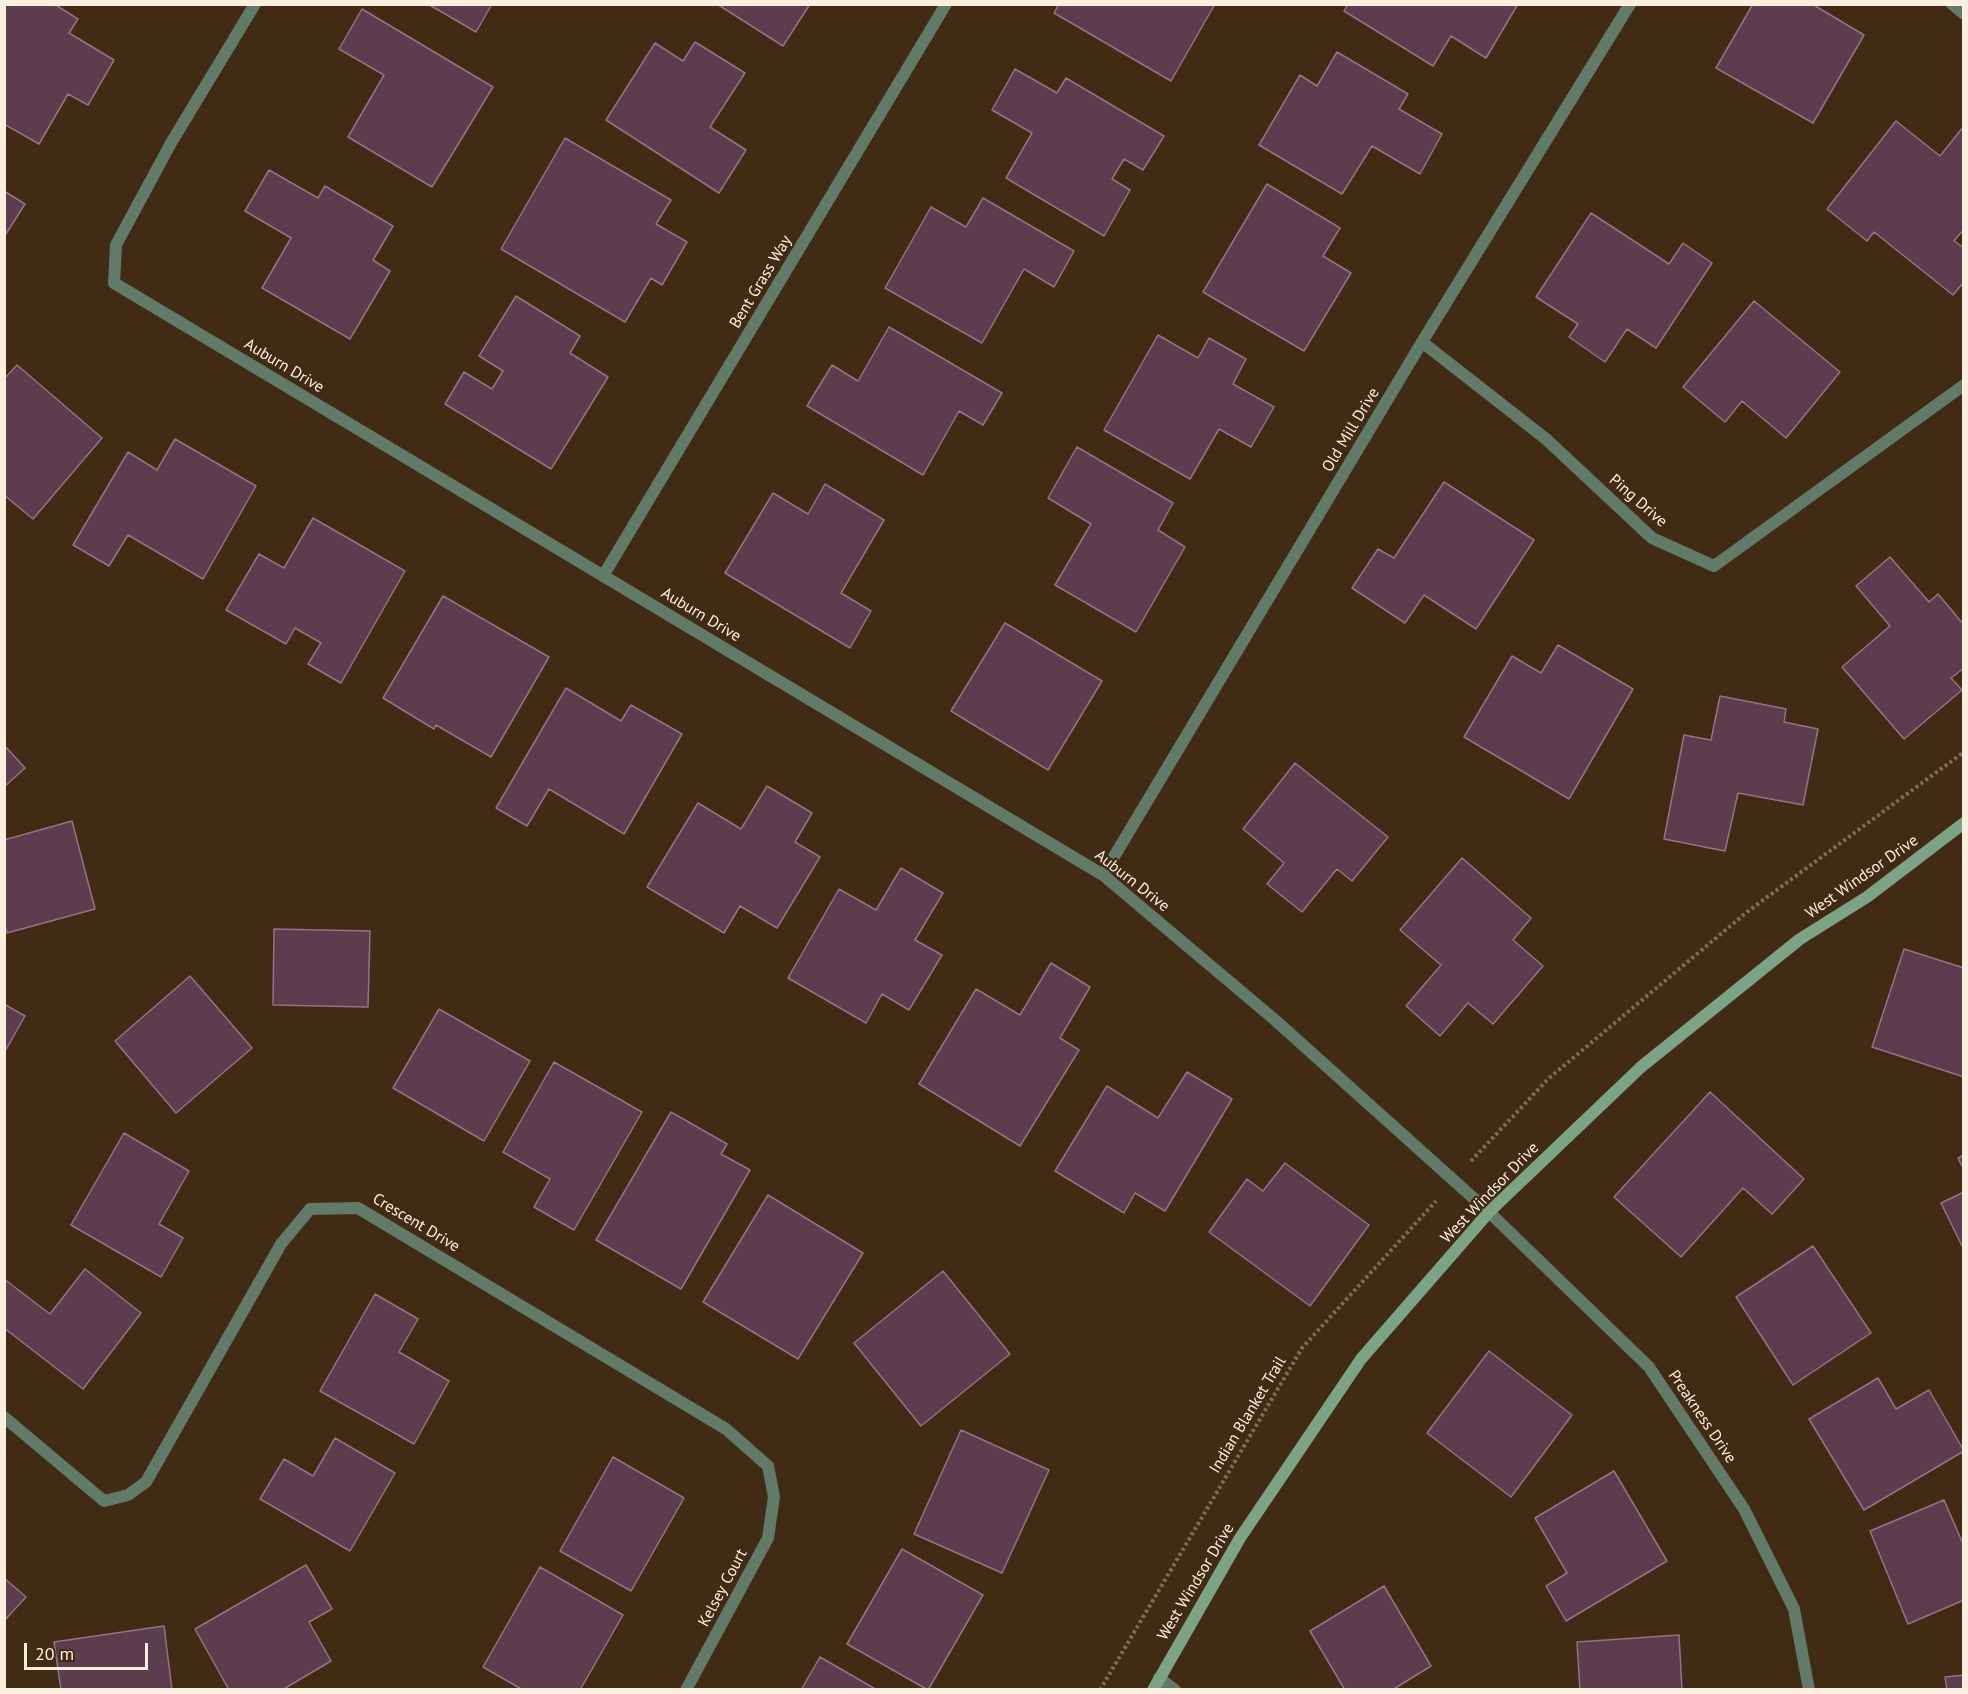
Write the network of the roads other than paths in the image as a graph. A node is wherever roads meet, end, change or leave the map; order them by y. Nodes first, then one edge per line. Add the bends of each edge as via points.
1 (255, 4) edge
2 (946, 4) edge
3 (1630, 4) edge
4 (1952, 4) edge
5 (1964, 14) edge
6 (1422, 342) junction
7 (1964, 385) edge
8 (603, 576) junction
9 (1964, 823) edge
10 (1103, 875) junction
11 (1489, 1212) junction
12 (4, 1417) edge
13 (774, 1497) joint
14 (1159, 1678) junction
15 (686, 1689) edge
16 (1153, 1689) edge
17 (1174, 1689) edge
18 (1809, 1689) edge

1 - 8 street, Auburn Drive via 171,143 116,244 114,283
2 - 8 street, Bent Grass Way
3 - 6 street, Old Mill Drive
4 - 5 street
6 - 7 street, Ping Drive via 1546,439 1652,538 1714,566
6 - 10 street, Old Mill Drive
8 - 10 street, Auburn Drive
9 - 11 street, West Windsor Drive via 1867,897 1800,939 1650,1060
10 - 11 street, Auburn Drive via 1275,1020
11 - 14 street, West Windsor Drive via 1361,1359 1240,1539
11 - 18 street, Preakness Drive via 1649,1367 1743,1509 1794,1609
12 - 13 street, Crescent Drive via 104,1501 128,1495 146,1482 282,1244 310,1209 358,1208 726,1429 768,1466
13 - 15 street, Kelsey Court via 768,1538
14 - 16 street, West Windsor Drive
14 - 17 street

